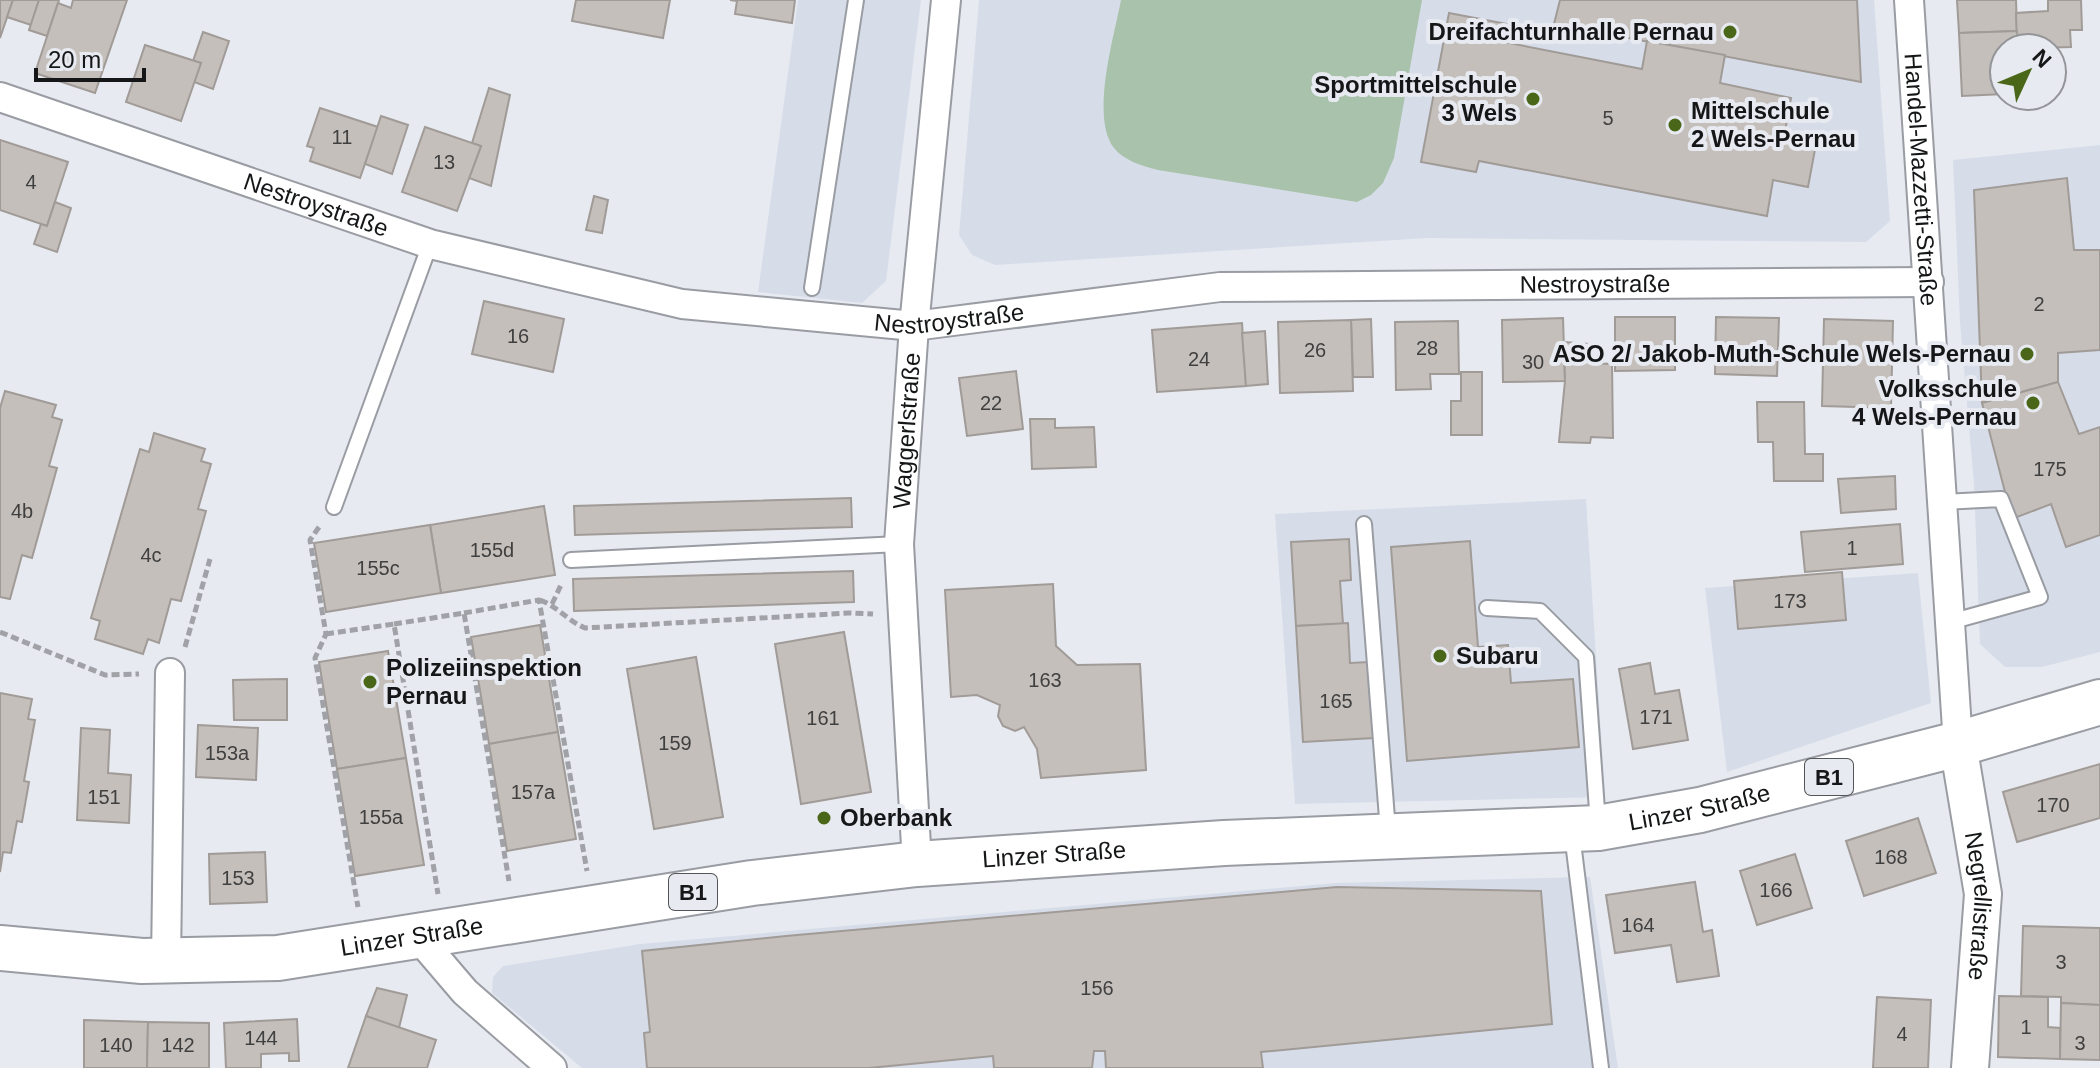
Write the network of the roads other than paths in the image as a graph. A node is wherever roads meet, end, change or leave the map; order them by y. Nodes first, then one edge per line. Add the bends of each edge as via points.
1 (856, 0) edge
2 (946, 0) edge
3 (1909, 0) edge
4 (0, 97) edge
5 (430, 244) junction
6 (1929, 282) junction
7 (812, 288) dead end
8 (914, 326) junction
9 (1943, 502) junction
10 (334, 507) road end
11 (1364, 524) dead end
12 (899, 544) junction
13 (571, 560) dead end
14 (1487, 608) dead end
15 (1950, 622) junction
16 (170, 673) road end
17 (2100, 702) edge
18 (1958, 744) junction
19 (1585, 829) junction
20 (1388, 836) junction
21 (917, 864) junction
22 (431, 935) junction
23 (0, 948) edge
24 (166, 962) junction
25 (552, 1068) edge
26 (1601, 1068) edge
27 (1970, 1068) edge

1 - 7 lane
2 - 8 street, Waggerlstraße
3 - 6 street, Handel-Mazzetti-Straße
4 - 5 street, Nestroystraße
5 - 8 street, Nestroystraße via 682,304
5 - 10 lane
6 - 8 street, Nestroystraße via 1220,287
6 - 9 street, Handel-Mazzetti-Straße
8 - 12 street, Waggerlstraße
9 - 15 street, Handel-Mazzetti-Straße
9 - 15 lane via 2001,499 2040,597
11 - 20 lane
12 - 13 lane
12 - 21 street, Waggerlstraße
14 - 19 lane via 1540,611 1586,657
15 - 18 street, Handel-Mazzetti-Straße
16 - 24 street
17 - 18 main road, Linzer Straße / B1
18 - 19 main road, Linzer Straße / B1 via 1700,810
18 - 27 street, Negrellistraße via 1983,894
19 - 20 main road, Linzer Straße / B1
19 - 26 lane
20 - 21 main road, Linzer Straße / B1
21 - 22 main road, Linzer Straße / B1 via 752,883
22 - 24 main road, Linzer Straße / B1 via 278,958
22 - 25 street via 465,992
23 - 24 main road, Linzer Straße / B1

